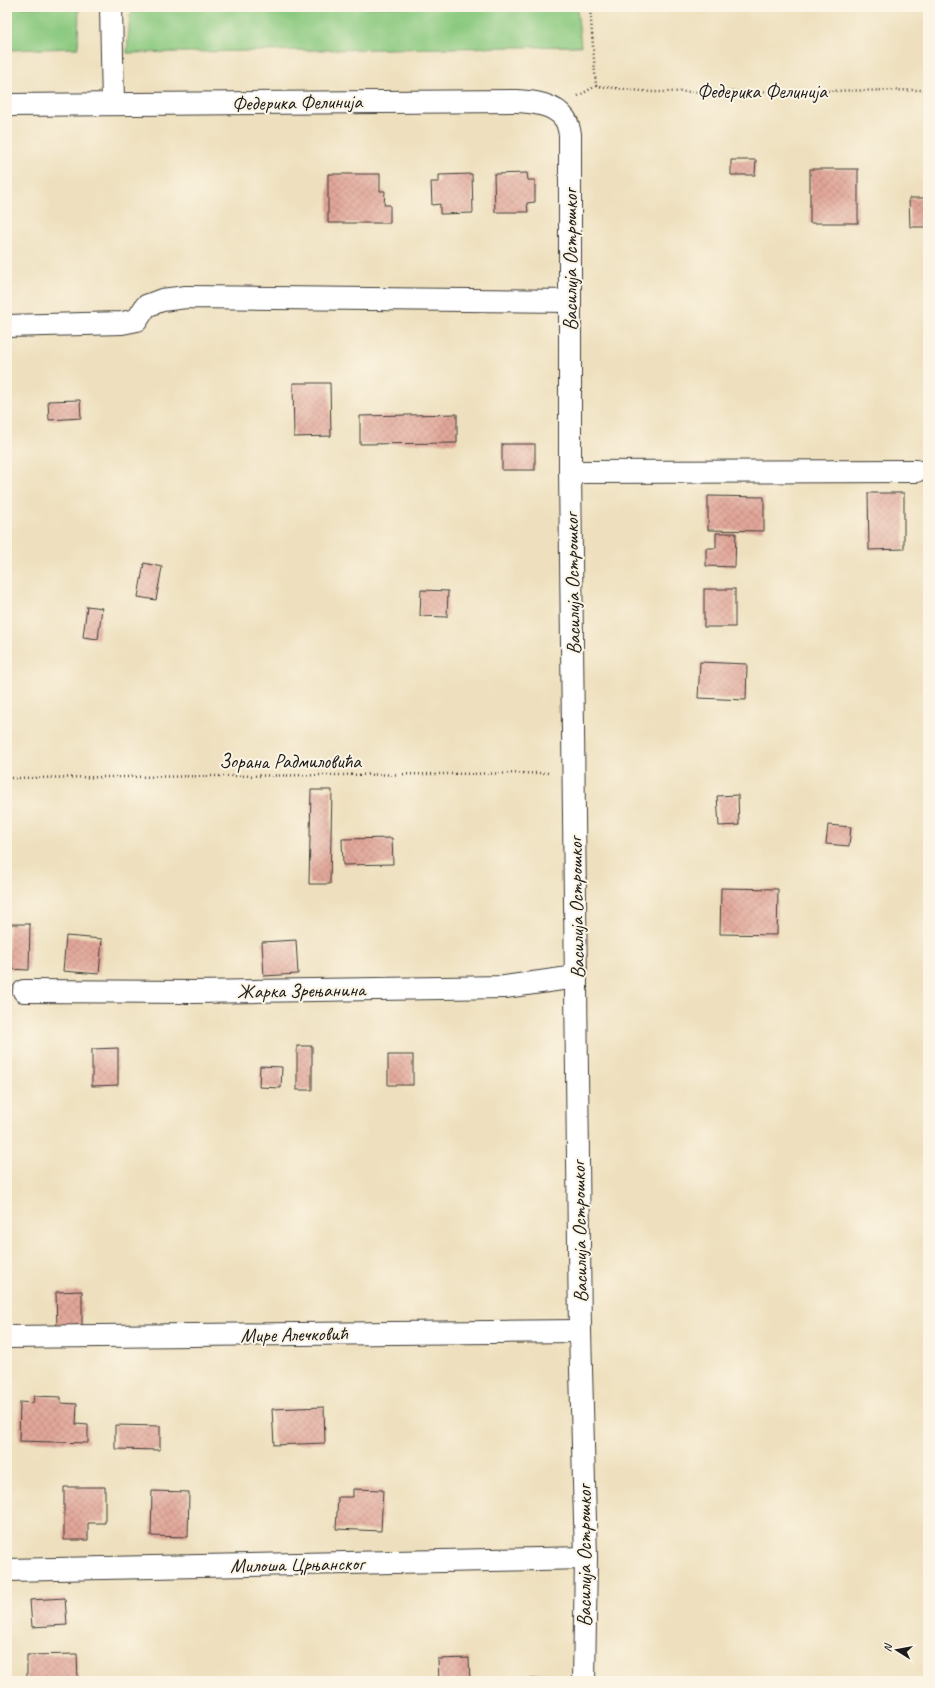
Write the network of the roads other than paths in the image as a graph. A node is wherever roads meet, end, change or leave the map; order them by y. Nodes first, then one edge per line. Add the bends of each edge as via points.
1 (111, 7) edge
2 (113, 104) junction
3 (7, 105) edge
4 (570, 134) joint
5 (570, 301) junction
6 (7, 326) edge
7 (916, 471) dead end
8 (570, 472) junction
9 (576, 977) junction
10 (24, 991) dead end
11 (580, 1331) junction
12 (7, 1337) edge
13 (586, 1558) junction
14 (7, 1570) edge
15 (584, 1681) edge

1 - 2 street
2 - 3 street, Федерика Фелинија
2 - 4 street, Федерика Фелинија via 498,100 537,103 556,110 565,120
4 - 5 street, Василија Острошког
5 - 6 street via 186,297 162,300 146,306 137,320 122,323
5 - 8 street, Василија Острошког
7 - 8 street
8 - 9 street, Василија Острошког
9 - 10 street, Жарка Зрењанина via 505,987 193,992
9 - 11 street, Василија Острошког
11 - 12 street, Мире Алечковић
11 - 13 street, Василија Острошког
13 - 14 street, Милоша Црњанског
13 - 15 street, Василија Острошког

